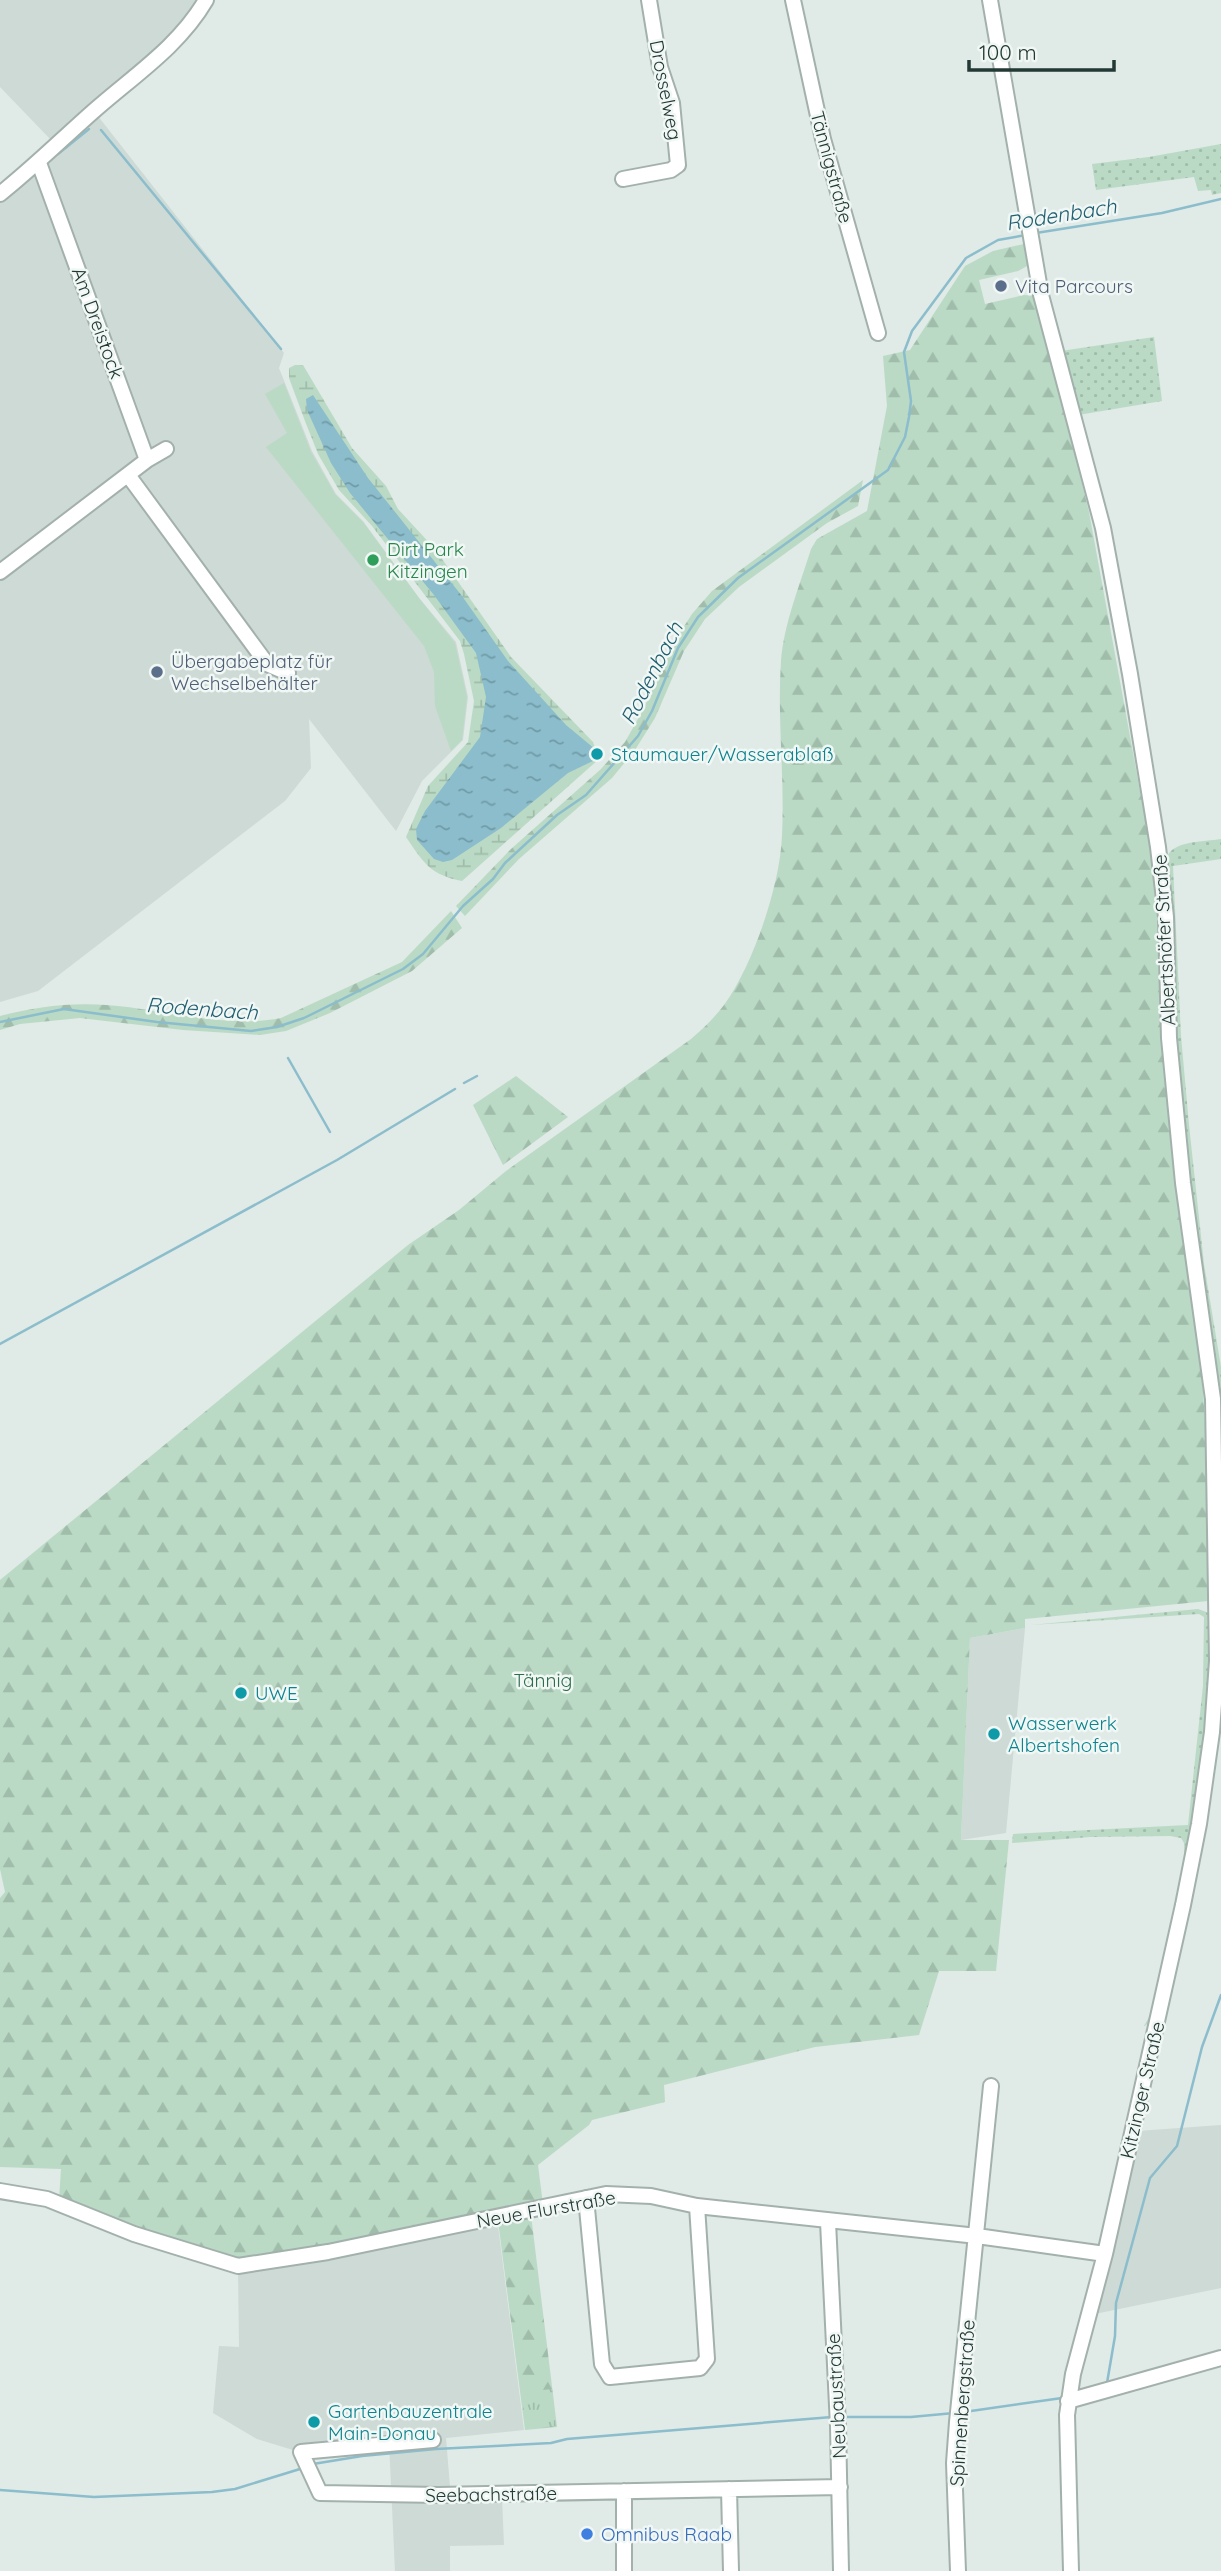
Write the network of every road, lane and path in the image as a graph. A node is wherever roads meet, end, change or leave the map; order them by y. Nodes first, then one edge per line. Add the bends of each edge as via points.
1 (206, 0) edge
2 (649, 0) edge
3 (793, 0) edge
4 (990, 0) edge
5 (39, 163) junction
6 (623, 178) dead end
7 (0, 194) edge
8 (878, 333) dead end
9 (166, 449) dead end
10 (147, 460) junction
11 (128, 475) junction
12 (0, 572) edge
13 (288, 673) dead end
14 (1217, 1607) joint
15 (991, 2086) dead end
16 (0, 2191) edge
17 (586, 2198) junction
18 (697, 2206) junction
19 (828, 2221) junction
20 (977, 2236) junction
21 (1105, 2254) junction
22 (1221, 2358) edge
23 (1068, 2401) junction
24 (433, 2440) dead end
25 (840, 2487) junction
26 (729, 2489) junction
27 (624, 2491) junction
28 (624, 2571) edge
29 (731, 2571) edge
30 (841, 2571) edge
31 (958, 2571) edge
32 (1071, 2571) edge

1 - 5 street via 189,27 152,64
2 - 6 street, Drosselweg via 660,67 673,103 678,165
3 - 8 street, Tännigstraße via 823,139
4 - 14 street, Albertshöfer Straße via 1041,295 1102,528 1160,859 1181,1171 1213,1399
5 - 7 street
5 - 10 street, Am Dreistock
9 - 10 street
10 - 11 street
11 - 12 street
11 - 13 street via 267,664
14 - 21 street, Kitzinger Straße via 1212,1732 1192,1865
15 - 20 street, Spinnenbergstraße
16 - 17 street, Neue Flurstraße via 47,2199 134,2234 238,2266
17 - 18 street, Neue Flurstraße via 651,2196
17 - 18 street via 602,2364 610,2377 700,2368 707,2359
18 - 19 street, Neue Flurstraße
19 - 20 street, Neue Flurstraße
19 - 25 street, Neubaustraße
20 - 21 street, Neue Flurstraße
20 - 31 street, Spinnenbergstraße via 954,2463
21 - 23 street, Kitzinger Straße
22 - 23 street
23 - 32 street, Kitzinger Straße
24 - 27 street, Seebachstraße via 301,2452 320,2493
25 - 26 street, Seebachstraße
25 - 30 street, Neubaustraße
26 - 27 street, Seebachstraße
26 - 29 street
27 - 28 street

